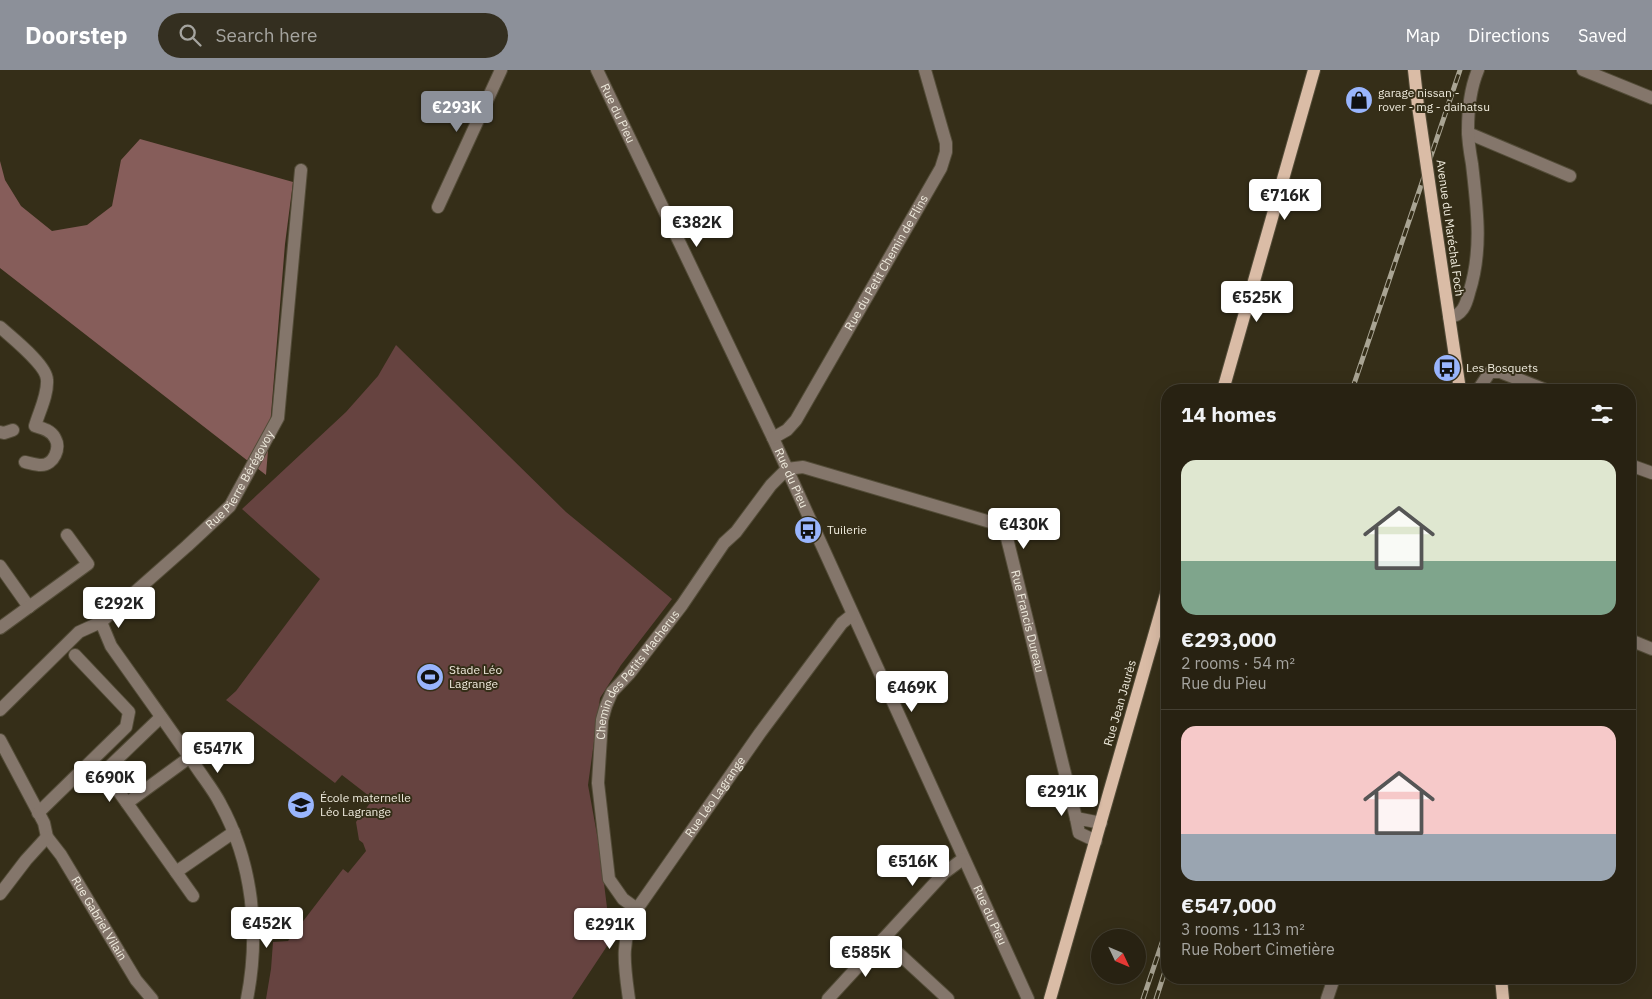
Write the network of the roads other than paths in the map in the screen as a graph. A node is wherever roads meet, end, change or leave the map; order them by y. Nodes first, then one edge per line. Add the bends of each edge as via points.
1 (501, 70) edge
2 (597, 70) edge
3 (925, 70) edge
4 (1314, 70) edge
5 (1414, 70) edge
6 (1478, 70) edge
7 (1583, 70) edge
8 (1652, 98) edge
9 (1468, 132) junction
10 (300, 170) dead end
11 (1570, 176) dead end
12 (438, 207) dead end
13 (1449, 317) junction
14 (0, 327) edge
15 (1225, 384) edge
16 (1459, 384) edge
17 (1482, 384) edge
18 (1531, 384) edge
19 (773, 438) junction
20 (25, 462) dead end
21 (1636, 466) edge
22 (787, 468) junction
23 (1652, 473) edge
24 (67, 535) dead end
25 (0, 566) edge
26 (29, 607) junction
27 (1161, 611) edge
28 (852, 614) junction
29 (101, 622) junction
30 (0, 628) edge
31 (1636, 642) edge
32 (1652, 649) edge
33 (75, 655) dead end
34 (0, 710) edge
35 (161, 717) junction
36 (0, 740) edge
37 (190, 757) junction
38 (127, 803) junction
39 (38, 813) junction
40 (1076, 818) junction
41 (1100, 823) junction
42 (234, 832) junction
43 (47, 837) junction
44 (1096, 840) junction
45 (963, 859) junction
46 (176, 872) junction
47 (0, 894) edge
48 (193, 896) dead end
49 (637, 909) junction
50 (883, 939) junction
51 (1332, 984) edge
52 (1501, 984) edge
53 (152, 999) edge
54 (247, 999) edge
55 (629, 999) edge
56 (828, 999) edge
57 (948, 999) edge
58 (1028, 999) edge
59 (1050, 999) edge
60 (1327, 999) edge
61 (1502, 999) edge

1 - 12 street
2 - 19 street, Rue du Pieu
3 - 19 street, Rue du Petit Chemin de Flins via 946,143 942,168 796,420
4 - 15 main road
5 - 13 main road, Avenue du Maréchal Foch, bridge
6 - 9 street via 1468,108
7 - 8 street
9 - 11 street
9 - 13 street via 1479,222 1477,262 1466,304 1460,313
10 - 29 street, Rue Pierre Bérégovoy via 278,418 230,506
13 - 16 main road, Avenue du Maréchal Foch
14 - 20 street via 42,368 47,378 35,426 55,437 58,448 48,463
17 - 18 street via 1490,372 1500,372
19 - 22 street, Rue du Pieu
21 - 23 street
22 - 28 street, Rue du Pieu
22 - 40 street, Rue Francis Dureau via 803,467 1004,526
22 - 49 street, Chemin des Petits Macherus via 724,543 682,605 612,692 606,706 602,720 598,783 609,879 623,899
24 - 26 street via 88,564
25 - 26 street
26 - 30 street
27 - 41 main road, Rue Jean Jaurès
28 - 45 street, Rue du Pieu
28 - 49 street, Rue Léo Lagrange via 760,733
29 - 34 street, Rue Pierre Bérégovoy via 79,632
29 - 35 street via 111,646
31 - 32 street
33 - 39 street via 129,712 126,727
35 - 37 street
35 - 38 street via 107,770 107,775
36 - 39 street, Rue Gabriel Vilain
37 - 38 street
37 - 42 street via 220,802
38 - 46 street
39 - 43 street, Rue Gabriel Vilain
40 - 41 street
40 - 44 street, Rue Francis Dureau via 1079,833
41 - 44 main road, Rue Jean Jaurès
42 - 46 street
42 - 54 street via 246,868 253,916 252,973
43 - 47 street
43 - 53 street, Rue Gabriel Vilain via 136,980
44 - 59 main road, Rue Jean Jaurès
45 - 50 street via 944,873
45 - 58 street, Rue du Pieu
46 - 48 street
49 - 55 street, Rue Léo Lagrange via 625,939
50 - 56 street
50 - 57 street
51 - 60 street
52 - 61 main road

